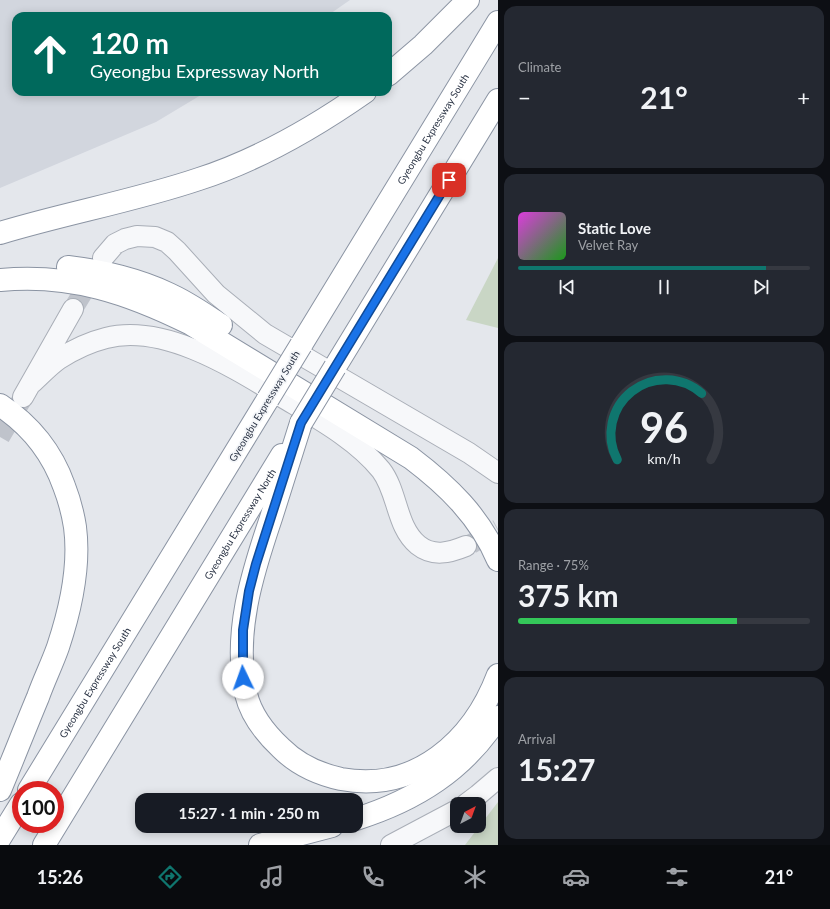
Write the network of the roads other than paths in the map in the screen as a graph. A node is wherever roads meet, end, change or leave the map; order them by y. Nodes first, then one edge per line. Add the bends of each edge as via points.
1 (468, 0) edge
2 (498, 22) edge
3 (392, 72) edge
4 (359, 96) edge
5 (498, 100) edge
6 (0, 233) edge
7 (103, 258) tunnel mouth
8 (0, 266) edge
9 (0, 280) edge
10 (73, 309) tunnel mouth
11 (0, 405) edge
12 (301, 423) junction
13 (498, 473) edge
14 (498, 526) edge
15 (466, 546) tunnel mouth
16 (498, 560) edge
17 (498, 676) edge
18 (498, 717) edge
19 (498, 778) edge
20 (35, 781) edge
21 (0, 790) edge
22 (476, 797) edge
23 (450, 814) edge
24 (363, 816) edge
25 (12, 819) edge
26 (305, 833) edge
27 (0, 838) edge
28 (44, 845) edge
29 (260, 845) edge
30 (391, 845) edge

1 - 3 highway
2 - 20 highway, Gyeongbu Expressway South, bridge
4 - 6 highway via 287,140 201,179
5 - 12 highway, Gyeongbu Expressway North, bridge
7 - 13 street via 115,244 137,236 155,237 168,242 216,294 265,334 469,453
8 - 14 highway via 48,265 104,272 170,294 416,444 453,472 471,490
9 - 16 highway via 55,280 93,286 132,297 190,324 411,458 433,474 470,513 490,542
10 - 15 street via 28,390 58,360 106,338 142,336 182,345 239,371 307,412 360,449 386,477 403,524 412,540 422,548 436,553 448,553
11 - 21 highway via 37,436 54,463 67,495 75,528 76,546 72,590 58,646
12 - 17 highway via 256,564 243,630 242,662 247,696 265,730 287,754 314,771 351,781 388,779 404,775 434,761 462,737 484,707
12 - 28 highway, Gyeongbu Expressway North
18 - 24 highway via 473,751 441,778 404,800
19 - 22 street
23 - 30 street
25 - 27 highway
26 - 29 highway

